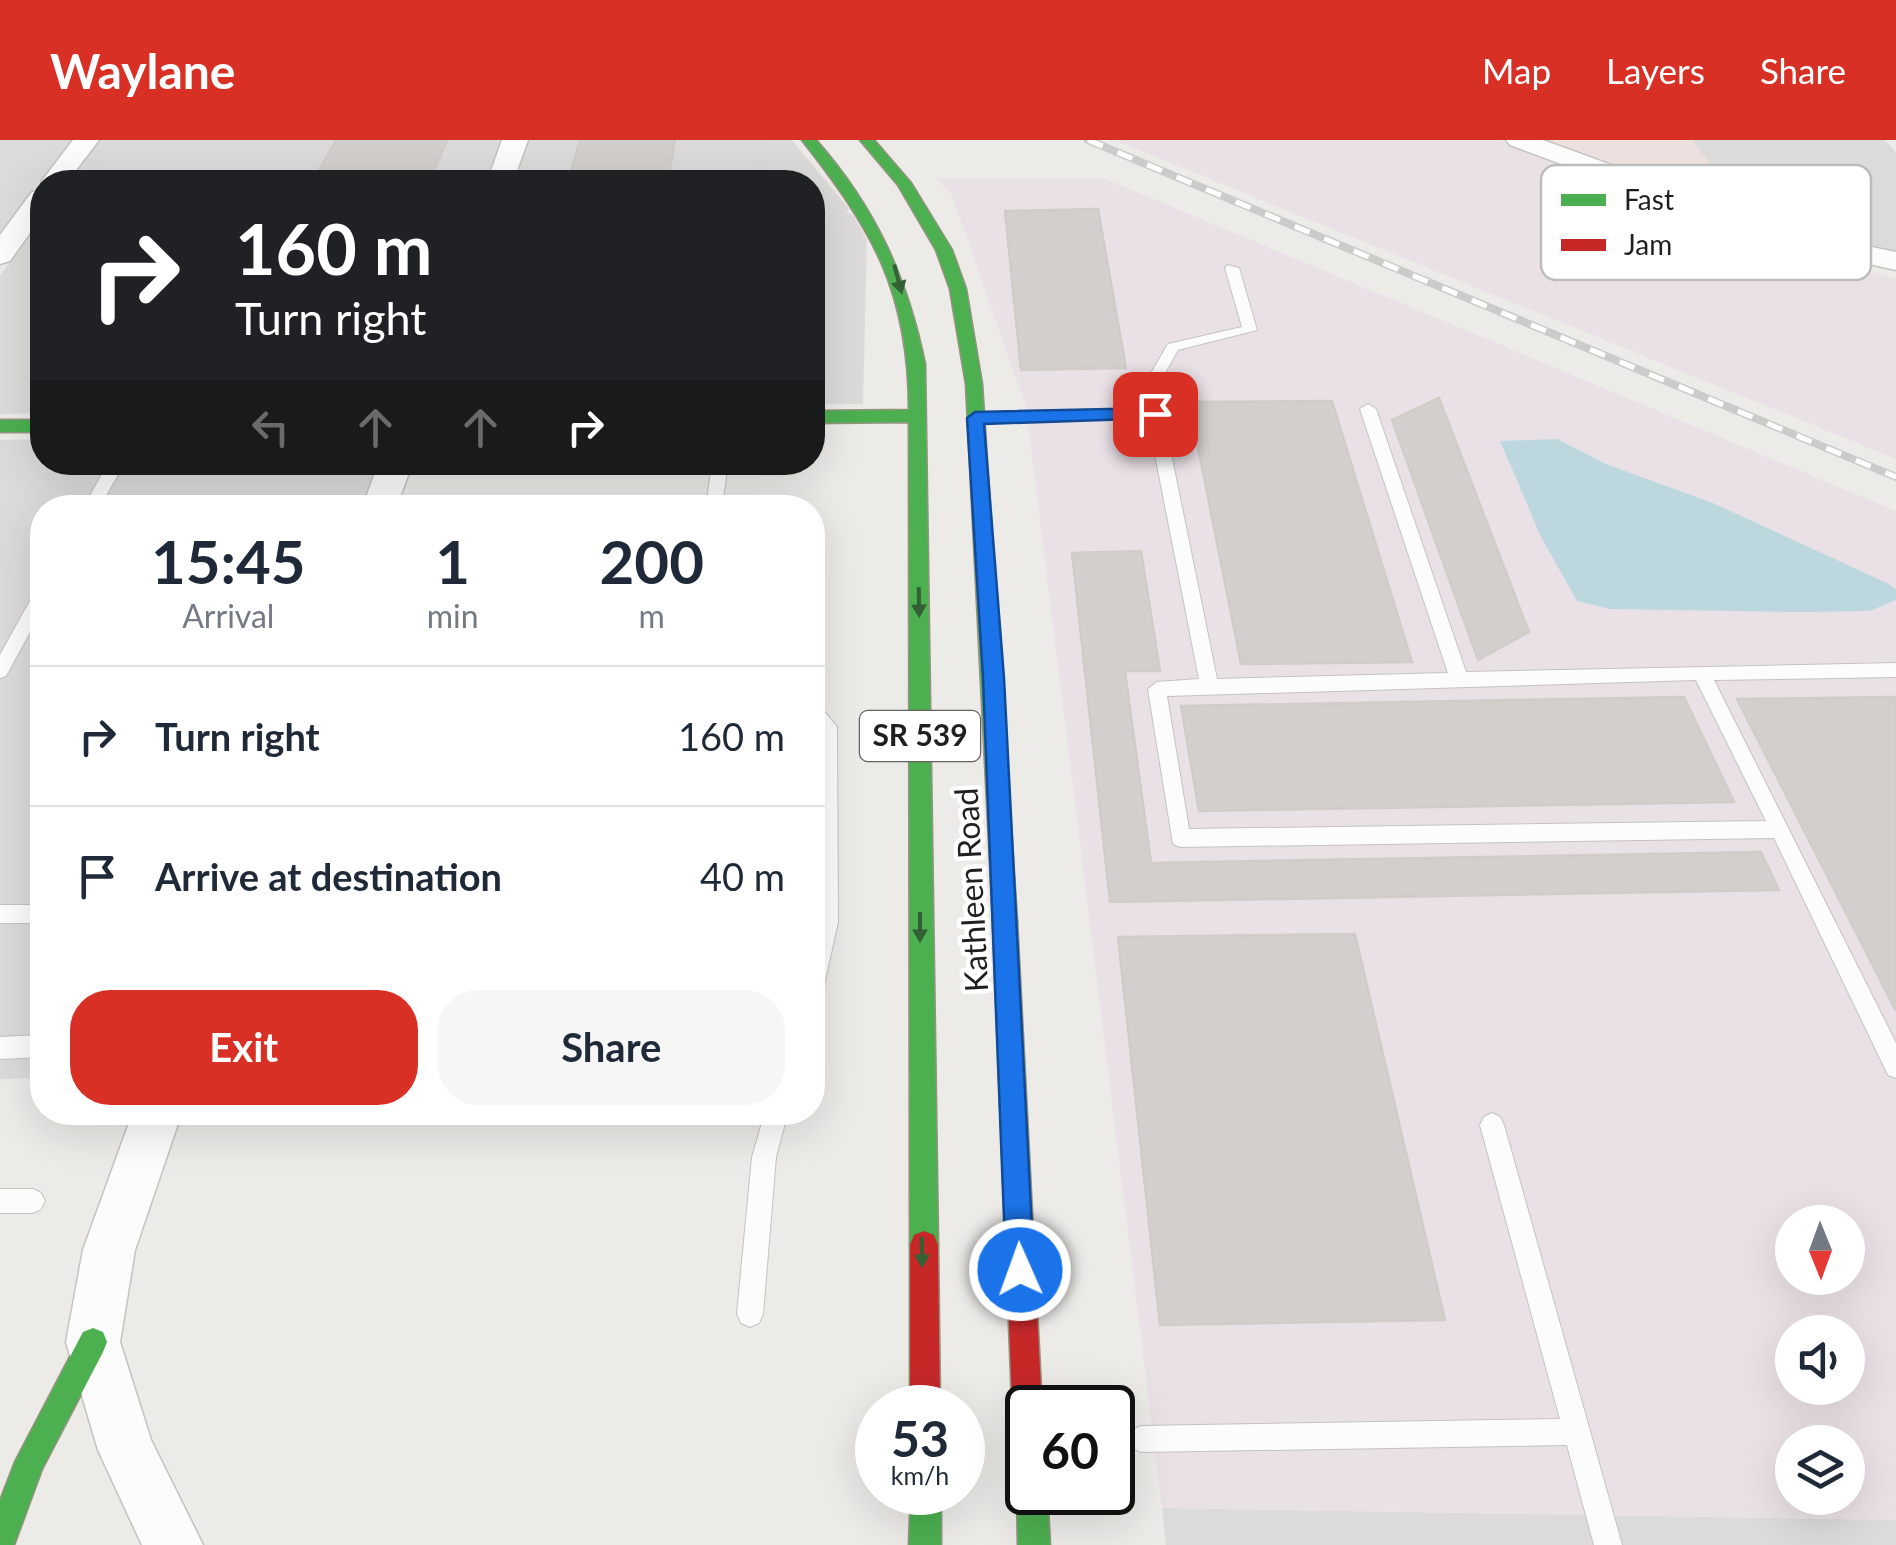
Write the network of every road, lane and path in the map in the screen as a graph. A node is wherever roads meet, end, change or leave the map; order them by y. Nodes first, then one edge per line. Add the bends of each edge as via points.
1 (86, 140) edge
2 (515, 140) edge
3 (808, 140) edge
4 (868, 140) edge
5 (1520, 140) edge
6 (1588, 165) edge
7 (63, 170) edge
8 (504, 170) edge
9 (866, 211) junction
10 (30, 214) edge
11 (0, 255) edge
12 (1871, 255) edge
13 (1896, 260) edge
14 (1232, 268) dead end
15 (933, 292) dead end
16 (941, 326) dead end
17 (947, 366) dead end
18 (952, 392) dead end
19 (1368, 409) dead end
20 (1155, 414) junction
21 (916, 416) junction
22 (825, 417) edge
23 (975, 418) junction
24 (0, 426) edge
25 (30, 426) edge
26 (942, 439) dead end
27 (958, 508) dead end
28 (988, 595) junction
29 (30, 617) edge
30 (1896, 670) edge
31 (0, 671) edge
32 (1702, 673) junction
33 (1460, 680) junction
34 (1209, 686) junction
35 (825, 723) edge
36 (1780, 830) junction
37 (0, 914) edge
38 (30, 914) edge
39 (825, 935) edge
40 (30, 1047) edge
41 (0, 1048) edge
42 (1896, 1067) edge
43 (153, 1125) edge
44 (773, 1125) edge
45 (1492, 1125) dead end
46 (32, 1200) dead end
47 (0, 1201) edge
48 (750, 1314) dead end
49 (93, 1342) junction
50 (925, 1385) edge
51 (1026, 1385) edge
52 (1577, 1432) junction
53 (1141, 1439) dead end
54 (926, 1515) edge
55 (1033, 1515) edge
56 (0, 1542) edge
57 (172, 1545) edge
58 (925, 1545) edge
59 (1034, 1545) edge
60 (1608, 1545) edge

1 - 7 street
2 - 8 street
3 - 9 main road, Kathleen Road / SR 539
4 - 23 main road, Kathleen Road / SR 539 via 944,250 968,340
5 - 6 street
9 - 15 main road via 909,238
9 -> 21 main road, Kathleen Road / SR 539 via 892,253 912,330
10 - 11 street
12 - 13 street
14 - 20 lane via 1250,330 1173,347 1158,373
16 - 17 main road
18 - 23 main road
19 - 33 lane
20 - 23 lane
20 - 34 lane
21 - 22 main road
21 - 26 main road
21 -> 50 main road, Kathleen Road / SR 539
23 - 28 main road, Kathleen Road / SR 539
24 - 25 main road
27 - 28 main road via 960,540
28 - 51 main road, Kathleen Road / SR 539
29 - 31 lane
30 - 32 lane
32 - 33 lane
32 - 36 lane
33 - 34 lane
34 - 36 lane via 1157,689 1180,838
35 - 39 lane
36 - 42 lane
37 - 38 lane
40 - 41 lane
43 - 49 street via 108,1250
44 - 48 lane via 764,1157
45 - 52 lane
46 - 47 lane
49 - 56 main road via 30,1462
49 - 57 street via 126,1450
52 - 53 lane
52 - 60 lane
54 - 58 main road
55 - 59 main road

